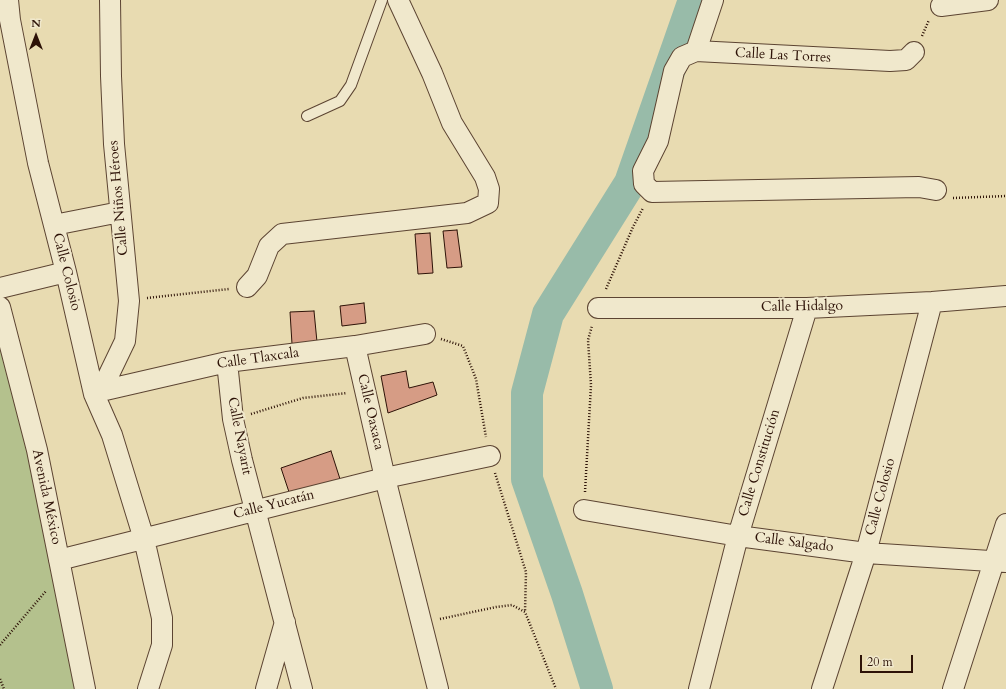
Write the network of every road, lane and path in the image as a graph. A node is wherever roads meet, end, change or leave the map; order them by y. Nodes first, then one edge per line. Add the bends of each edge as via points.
1 (8, 0) edge
2 (110, 0) edge
3 (382, 0) edge
4 (398, 0) edge
5 (712, 0) edge
6 (988, 0) edge
7 (941, 6) joint
8 (696, 51) junction
9 (914, 52) joint
10 (307, 116) dead end
11 (936, 190) joint
12 (652, 192) junction
13 (1006, 196) edge
14 (120, 212) junction
15 (54, 225) junction
16 (66, 272) junction
17 (247, 287) joint
18 (0, 288) edge
19 (1006, 296) edge
20 (129, 300) junction
21 (932, 302) junction
22 (0, 307) edge
23 (598, 308) junction
24 (807, 308) junction
25 (425, 334) dead end
26 (355, 346) junction
27 (227, 362) junction
28 (365, 391) junction
29 (98, 392) junction
30 (233, 419) junction
31 (490, 456) dead end
32 (385, 478) junction
33 (254, 510) junction
34 (584, 510) joint
35 (1006, 524) edge
36 (738, 536) junction
37 (144, 539) junction
38 (866, 552) junction
39 (59, 560) junction
40 (1000, 561) edge
41 (48, 586) dead end
42 (285, 620) junction
43 (422, 622) junction
44 (0, 645) edge
45 (0, 680) edge
46 (4, 689) edge
47 (85, 689) edge
48 (148, 689) edge
49 (266, 689) edge
50 (302, 689) edge
51 (438, 689) edge
52 (556, 689) edge
53 (699, 689) edge
54 (822, 689) edge
55 (953, 689) edge

1 - 15 street, Calle Colosio via 38,163
2 - 14 street, Calle Niños Héroes via 114,144
3 - 10 lane via 351,85 340,102
4 - 17 street via 452,123 485,177 489,189 488,203 467,213 282,234 269,246 257,276
5 - 8 street
6 - 7 street
7 - 9 path via 929,20
8 - 9 street, Calle Las Torres via 890,62 906,60
8 - 12 street via 682,57 674,71 658,141 643,171 644,184
11 - 12 street via 919,187
11 - 13 path via 952,198
12 - 23 path via 633,227
14 - 15 street
14 - 20 street, Calle Niños Héroes
15 - 16 street, Calle Colosio
16 - 18 street
16 - 29 street, Calle Colosio
17 - 20 path
19 - 21 street, Calle Hidalgo
20 - 29 street, Calle Niños Héroes via 125,341
21 - 24 street, Calle Hidalgo
21 - 38 street, Calle Colosio
22 - 39 street, Avenida México via 37,450
23 - 24 street, Calle Hidalgo
23 - 34 path via 588,340 591,385
24 - 36 street, Calle Constitución
25 - 26 street, Calle Tlaxcala
26 - 27 street, Calle Tlaxcala
26 - 28 street, Calle Oaxaca
27 - 29 street, Calle Tlaxcala
27 - 30 street, Calle Nayarit
28 - 30 path via 303,398
28 - 32 street, Calle Oaxaca
29 - 37 street, Calle Colosio
30 - 33 street, Calle Nayarit
31 - 32 street, Calle Yucatán
32 - 33 street, Calle Yucatán
32 - 43 street, Calle Oaxaca
33 - 37 street, Calle Yucatán
33 - 42 street, Calle Nayarit
34 - 36 street, Calle Salgado
35 - 40 street
36 - 38 street, Calle Salgado
36 - 53 street, Calle Constitución
37 - 39 street, Calle Yucatán
37 - 48 street, Calle Colosio via 162,618 162,645
38 - 40 street, Calle Salgado
38 - 54 street, Calle Colosio
39 - 47 street, Avenida México
40 - 55 street
41 - 44 path via 45,593
42 - 49 street
42 - 50 street, Calle Nayarit
43 - 51 street, Calle Oaxaca
43 - 52 path via 512,605 525,612
45 - 46 path

